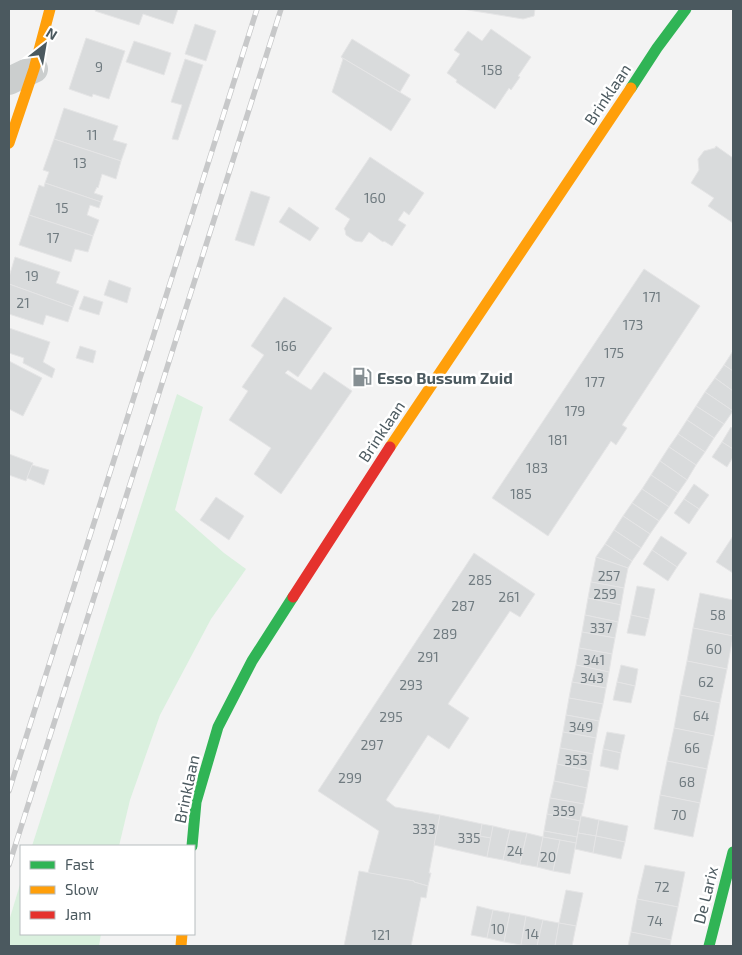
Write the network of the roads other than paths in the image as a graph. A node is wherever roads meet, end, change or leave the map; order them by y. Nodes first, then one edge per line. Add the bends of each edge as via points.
1 (50, 9) edge
2 (686, 9) edge
3 (34, 70) junction
4 (9, 81) edge
5 (9, 143) edge
6 (192, 845) edge
7 (733, 852) edge
8 (709, 946) edge

1 - 3 main road
2 - 6 main road, Brinklaan via 383,457 252,661 218,728 196,802
3 - 4 street
3 - 5 main road
7 - 8 main road, De Larix

